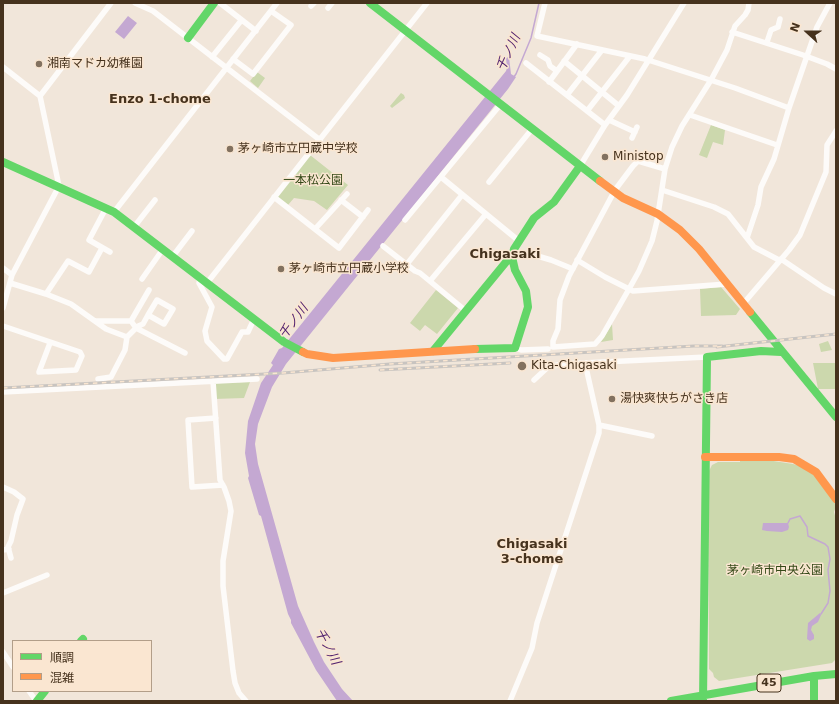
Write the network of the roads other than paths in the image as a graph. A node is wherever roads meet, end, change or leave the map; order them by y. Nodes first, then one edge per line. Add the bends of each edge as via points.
1 (111, 3) edge
2 (135, 3) edge
3 (214, 3) edge
4 (220, 3) edge
5 (277, 3) edge
6 (370, 3) edge
7 (427, 3) edge
8 (544, 3) edge
9 (684, 3) edge
10 (750, 3) edge
11 (830, 3) edge
12 (271, 11) junction
13 (780, 20) dead end
14 (240, 22) dead end
15 (256, 31) junction
16 (405, 31) junction
17 (732, 32) junction
18 (188, 38) junction
19 (767, 42) junction
20 (577, 44) junction
21 (602, 50) junction
22 (540, 55) dead end
23 (630, 56) junction
24 (806, 56) junction
25 (212, 57) junction
26 (234, 59) junction
27 (649, 60) junction
28 (564, 61) junction
29 (526, 63) dead end
30 (3, 67) edge
31 (227, 67) junction
32 (836, 69) edge
33 (557, 71) junction
34 (582, 76) junction
35 (711, 80) junction
36 (549, 82) junction
37 (601, 91) junction
38 (567, 95) junction
39 (40, 96) junction
40 (500, 104) junction
41 (619, 106) junction
42 (789, 108) junction
43 (587, 111) junction
44 (690, 115) junction
45 (607, 123) junction
46 (532, 129) junction
47 (836, 131) edge
48 (635, 132) dead end
49 (320, 140) junction
50 (777, 145) junction
51 (3, 162) edge
52 (580, 166) junction
53 (665, 168) junction
54 (441, 177) junction
55 (489, 182) dead end
56 (60, 186) junction
57 (662, 190) junction
58 (614, 192) junction
59 (347, 194) dead end
60 (462, 195) junction
61 (274, 197) junction
62 (155, 200) dead end
63 (341, 200) junction
64 (110, 210) junction
65 (368, 210) dead end
66 (486, 214) junction
67 (658, 214) junction
68 (363, 217) junction
69 (405, 220) dead end
70 (134, 226) junction
71 (315, 229) junction
72 (192, 231) dead end
73 (747, 238) junction
74 (519, 241) junction
75 (383, 246) dead end
76 (102, 248) junction
77 (163, 249) junction
78 (110, 252) dead end
79 (513, 255) junction
80 (173, 256) junction
81 (780, 259) junction
82 (577, 260) junction
83 (407, 264) junction
84 (3, 268) edge
85 (573, 269) junction
86 (12, 275) junction
87 (142, 279) dead end
88 (204, 280) junction
89 (430, 281) junction
90 (10, 283) junction
91 (727, 284) junction
92 (629, 289) junction
93 (149, 290) dead end
94 (46, 294) junction
95 (836, 294) edge
96 (743, 304) junction
97 (3, 308) edge
98 (466, 310) junction
99 (148, 315) junction
100 (254, 320) junction
101 (96, 321) junction
102 (131, 321) junction
103 (3, 326) edge
104 (136, 327) junction
105 (127, 337) junction
106 (50, 343) junction
107 (515, 348) junction
108 (548, 349) dead end
109 (433, 351) junction
110 (186, 352) dead end
111 (781, 352) junction
112 (707, 357) junction
113 (585, 364) junction
114 (98, 379) dead end
115 (257, 379) dead end
116 (534, 380) dead end
117 (213, 381) junction
118 (3, 392) edge
119 (836, 417) edge
120 (216, 418) junction
121 (599, 425) junction
122 (652, 436) dead end
123 (705, 457) junction
124 (223, 486) junction
125 (3, 487) edge
126 (836, 499) edge
127 (6, 550) edge
128 (11, 558) dead end
129 (47, 575) dead end
130 (3, 593) edge
131 (3, 652) edge
132 (12, 666) edge
133 (836, 674) edge
134 (814, 676) junction
135 (30, 692) edge
136 (44, 692) edge
137 (703, 698) edge
138 (37, 701) edge
139 (246, 701) edge
140 (510, 701) edge
141 (671, 701) edge
142 (814, 701) edge

1 - 39 street
2 - 18 street via 153,11
3 - 18 street
4 - 15 street
5 - 12 street
6 - 16 street
7 - 16 street
8 - 20 street via 537,36
9 - 27 street
10 - 17 street
11 - 24 street
12 - 15 street
12 - 26 street via 291,26 253,74
13 - 19 street via 778,27 771,30
14 - 25 street
15 - 26 street
16 - 40 street
16 - 49 street
17 - 19 street
17 - 35 street via 727,50
18 - 25 street
19 - 24 street
20 - 21 street
20 - 28 street
21 - 23 street
21 - 34 street
22 - 33 street
23 - 27 street
23 - 37 street
24 - 32 street
24 - 42 street
25 - 31 street
26 - 31 street
27 - 35 street
27 - 41 street
28 - 33 street
28 - 34 street
29 - 36 street
30 - 39 street
31 - 49 street
31 - 64 street
33 - 36 street
34 - 37 street
34 - 38 street
35 - 42 street
35 - 44 street
36 - 38 street
37 - 41 street
37 - 43 street
38 - 43 street
39 - 56 street
40 - 46 street
40 - 54 street
41 - 45 street
42 - 50 street
43 - 45 street
44 - 50 street
44 - 53 street via 679,132
45 - 48 street
45 - 52 street
46 - 52 street
46 - 55 street
47 - 81 street via 827,145 826,172 800,235
49 - 61 street
50 - 73 street via 774,159 761,188
51 - 56 street
52 - 58 street
52 - 74 street via 554,202 534,218
53 - 57 street
53 - 58 street via 638,161
54 - 60 street
54 - 69 street
56 - 64 street
56 - 86 street
57 - 67 street
57 - 73 street via 728,214
58 - 67 street
58 - 82 street
59 - 63 street
60 - 66 street
60 - 83 street
61 - 71 street
61 - 88 street
62 - 70 street
63 - 68 street
63 - 71 street
64 - 70 street
64 - 76 street via 89,240
65 - 68 street
66 - 74 street
66 - 89 street
67 - 91 street via 689,239
67 - 92 street via 652,241
68 - 71 street via 338,248
70 - 77 street
72 - 80 street
73 - 81 street via 754,247
74 - 79 street
75 - 83 street
76 - 78 street
76 - 94 street via 89,272 68,260
77 - 80 street
77 - 87 street
79 - 85 street via 534,255
79 - 98 street
79 - 107 street via 515,270 526,291 528,307
80 - 88 street
81 - 95 street
81 - 96 street
82 - 85 street
82 - 92 street
83 - 89 street
84 - 86 street
85 - 92 street via 560,300 558,329 553,347 595,344
86 - 90 street
88 - 100 street
88 - 100 street via 199,283 212,307 205,331 207,341 224,359 227,359 242,332 248,332
89 - 98 street
90 - 94 street
90 - 97 street
91 - 92 street via 632,291
91 - 96 street
93 - 102 street
94 - 101 street via 71,304
96 - 111 street
98 - 109 street
99 - 99 street via 157,300 173,309 164,324
99 - 104 street via 143,324
100 - 109 street via 299,351 315,356 333,358
101 - 102 street
101 - 105 street via 106,329
102 - 104 street
103 - 106 street
104 - 105 street
104 - 110 street
105 - 114 street via 125,350 111,377
106 - 106 street via 39,372 76,370 82,356 80,352
107 - 108 street
107 - 109 street
111 - 112 street via 761,351
111 - 119 street
112 - 113 street
112 - 123 street
113 - 116 street via 552,365
113 - 121 street
115 - 117 street
117 - 118 street
117 - 120 street
120 - 124 street via 220,480
120 - 124 street via 188,420 192,487
121 - 122 street
121 - 140 street via 599,433 537,623 532,648
123 - 126 street via 794,459 816,472
123 - 137 street
124 - 139 street via 230,510 222,561 223,586 235,683
125 - 127 street via 23,499
127 - 128 street
129 - 130 street
131 - 132 street
133 - 134 street, 45
134 - 137 street, 45
134 - 142 street
135 - 138 street
136 - 138 street
137 - 141 street, 45

